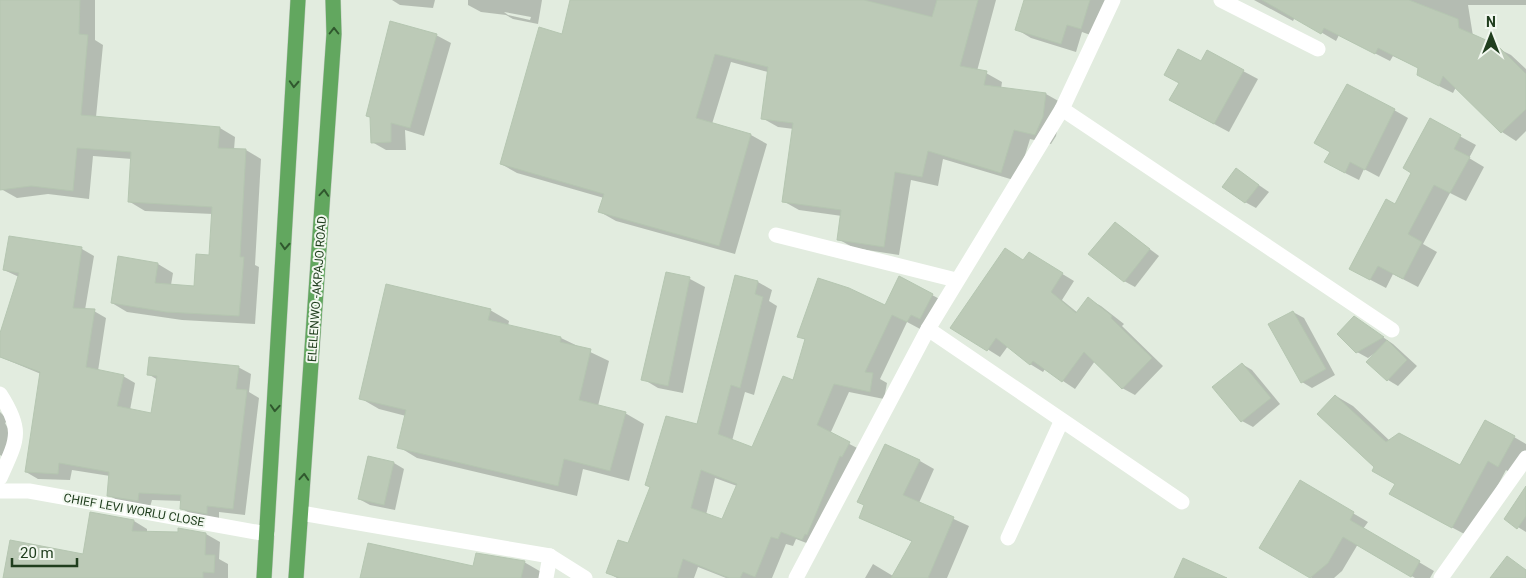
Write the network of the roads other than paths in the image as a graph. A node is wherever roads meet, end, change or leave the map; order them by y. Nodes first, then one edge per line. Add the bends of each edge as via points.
1 (298, 0) edge
2 (333, 0) edge
3 (1113, 0) edge
4 (1221, 0) edge
5 (1318, 49) dead end
6 (1062, 109) junction
7 (776, 235) dead end
8 (956, 280) junction
9 (928, 329) junction
10 (1392, 330) dead end
11 (0, 394) edge
12 (1061, 422) junction
13 (1526, 458) edge
14 (0, 478) edge
15 (0, 491) edge
16 (1182, 502) dead end
17 (301, 513) junction
18 (267, 534) junction
19 (1008, 538) dead end
20 (550, 556) junction
21 (264, 578) edge
22 (296, 578) edge
23 (546, 578) edge
24 (585, 578) edge
25 (796, 578) edge
26 (1441, 578) edge

1 -> 18 main road
17 -> 2 main road, ELELENWO -AKPAJO ROAD via 333,44
3 - 6 street
4 - 5 street
6 - 8 street
6 - 10 street
7 - 8 street
8 - 9 street
9 - 12 street
9 - 25 street
11 - 14 street via 16,426 16,443
12 - 16 street
12 - 19 street
13 - 26 street
15 - 18 street, CHIEF LEVI WORLU CLOSE via 29,491
17 - 20 street
17 - 22 main road, ELELENWO -AKPAJO ROAD
18 - 21 main road
20 - 23 street
20 - 24 street

